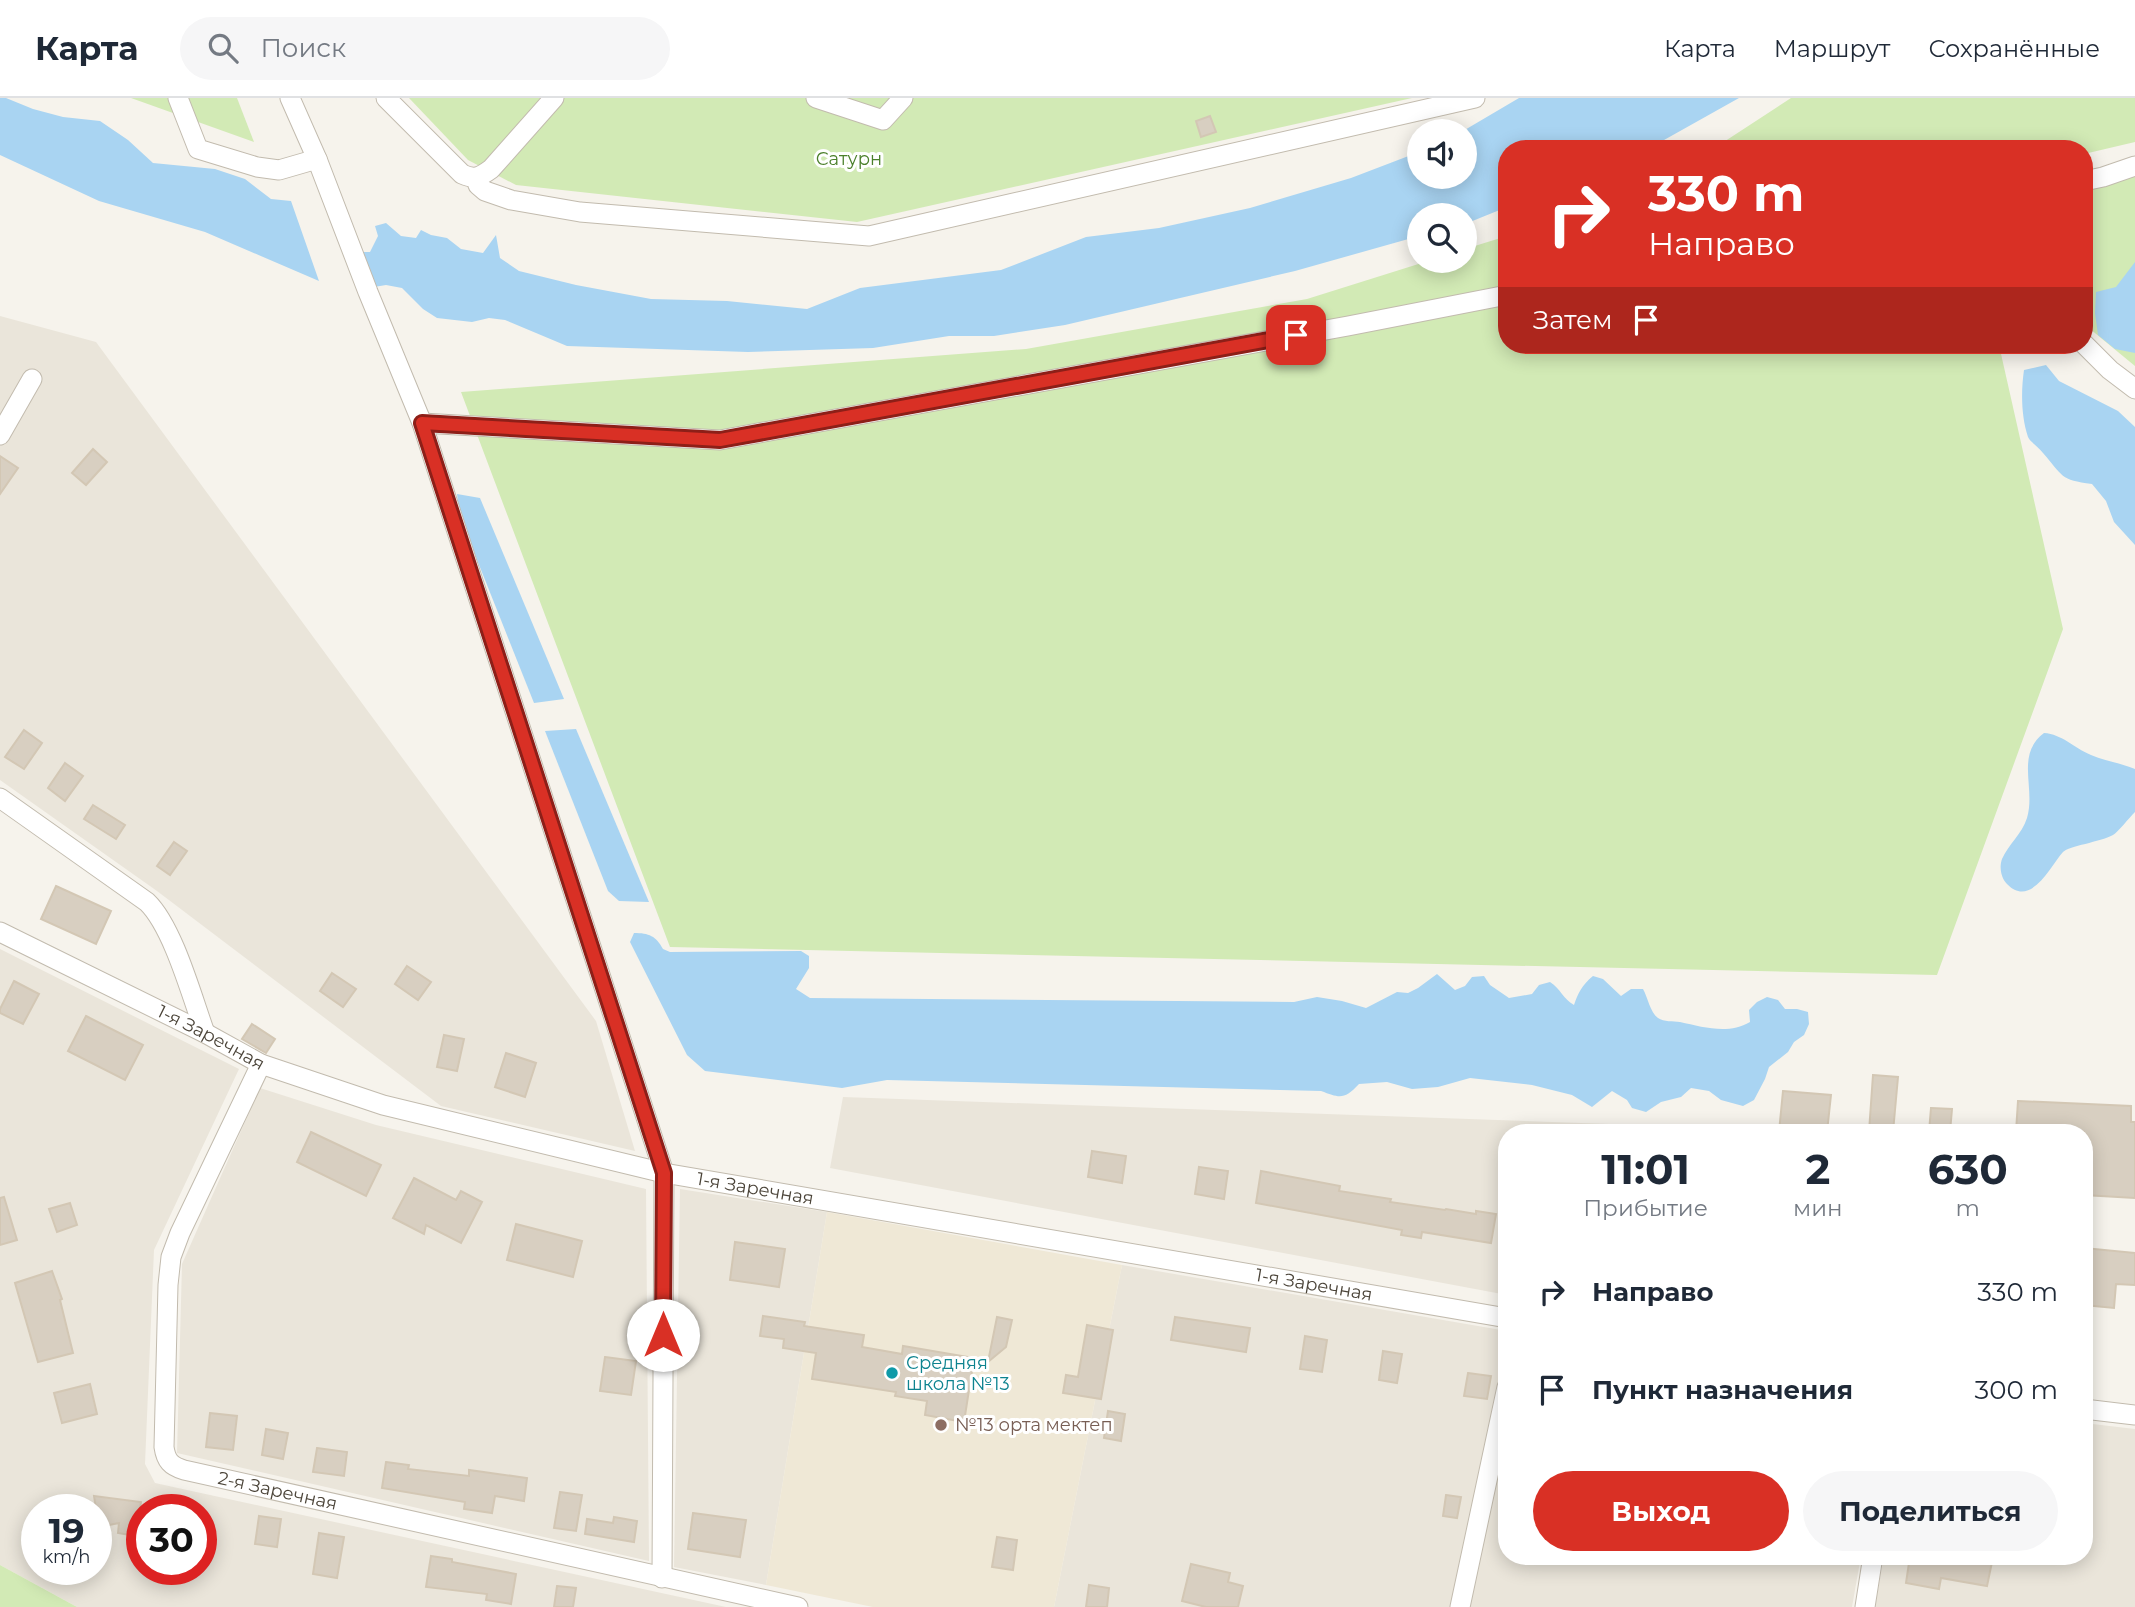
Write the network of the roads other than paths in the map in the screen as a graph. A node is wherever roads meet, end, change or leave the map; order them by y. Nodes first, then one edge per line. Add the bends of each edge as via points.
1 (178, 98) edge
2 (290, 98) edge
3 (386, 98) edge
4 (554, 98) edge
5 (817, 98) edge
6 (902, 98) edge
7 (1475, 98) edge
8 (317, 159) junction
9 (2135, 166) edge
10 (476, 178) junction
11 (2093, 179) edge
12 (1498, 297) edge
13 (2093, 353) edge
14 (32, 379) dead end
15 (2135, 389) edge
16 (422, 423) junction
17 (0, 435) edge
18 (0, 799) edge
19 (0, 932) edge
20 (205, 1032) junction
21 (261, 1064) junction
22 (664, 1173) junction
23 (1498, 1316) edge
24 (2093, 1410) edge
25 (2135, 1415) edge
26 (1498, 1429) edge
27 (1872, 1565) edge
28 (662, 1578) junction
29 (798, 1607) edge
30 (1460, 1607) edge
31 (1865, 1607) edge

1 - 8 street via 198,149 279,170
2 - 8 street
3 - 10 street via 462,174
4 - 10 street via 491,169
5 - 6 street via 883,120
7 - 10 street via 869,236 580,212 511,200 485,191
8 - 16 street
9 - 11 street
12 - 16 street via 720,440
13 - 15 street
14 - 17 street
16 - 22 street
18 - 20 street via 155,910
19 - 20 street, 1-я Заречная
20 - 21 street, 1-я Заречная
21 - 22 street, 1-я Заречная via 383,1105
21 - 28 street, 2-я Заречная via 171,1257 164,1447 169,1463 175,1468
22 - 23 street, 1-я Заречная
22 - 28 street
24 - 25 street
26 - 30 street
27 - 31 street
28 - 29 street, 2-я Заречная

